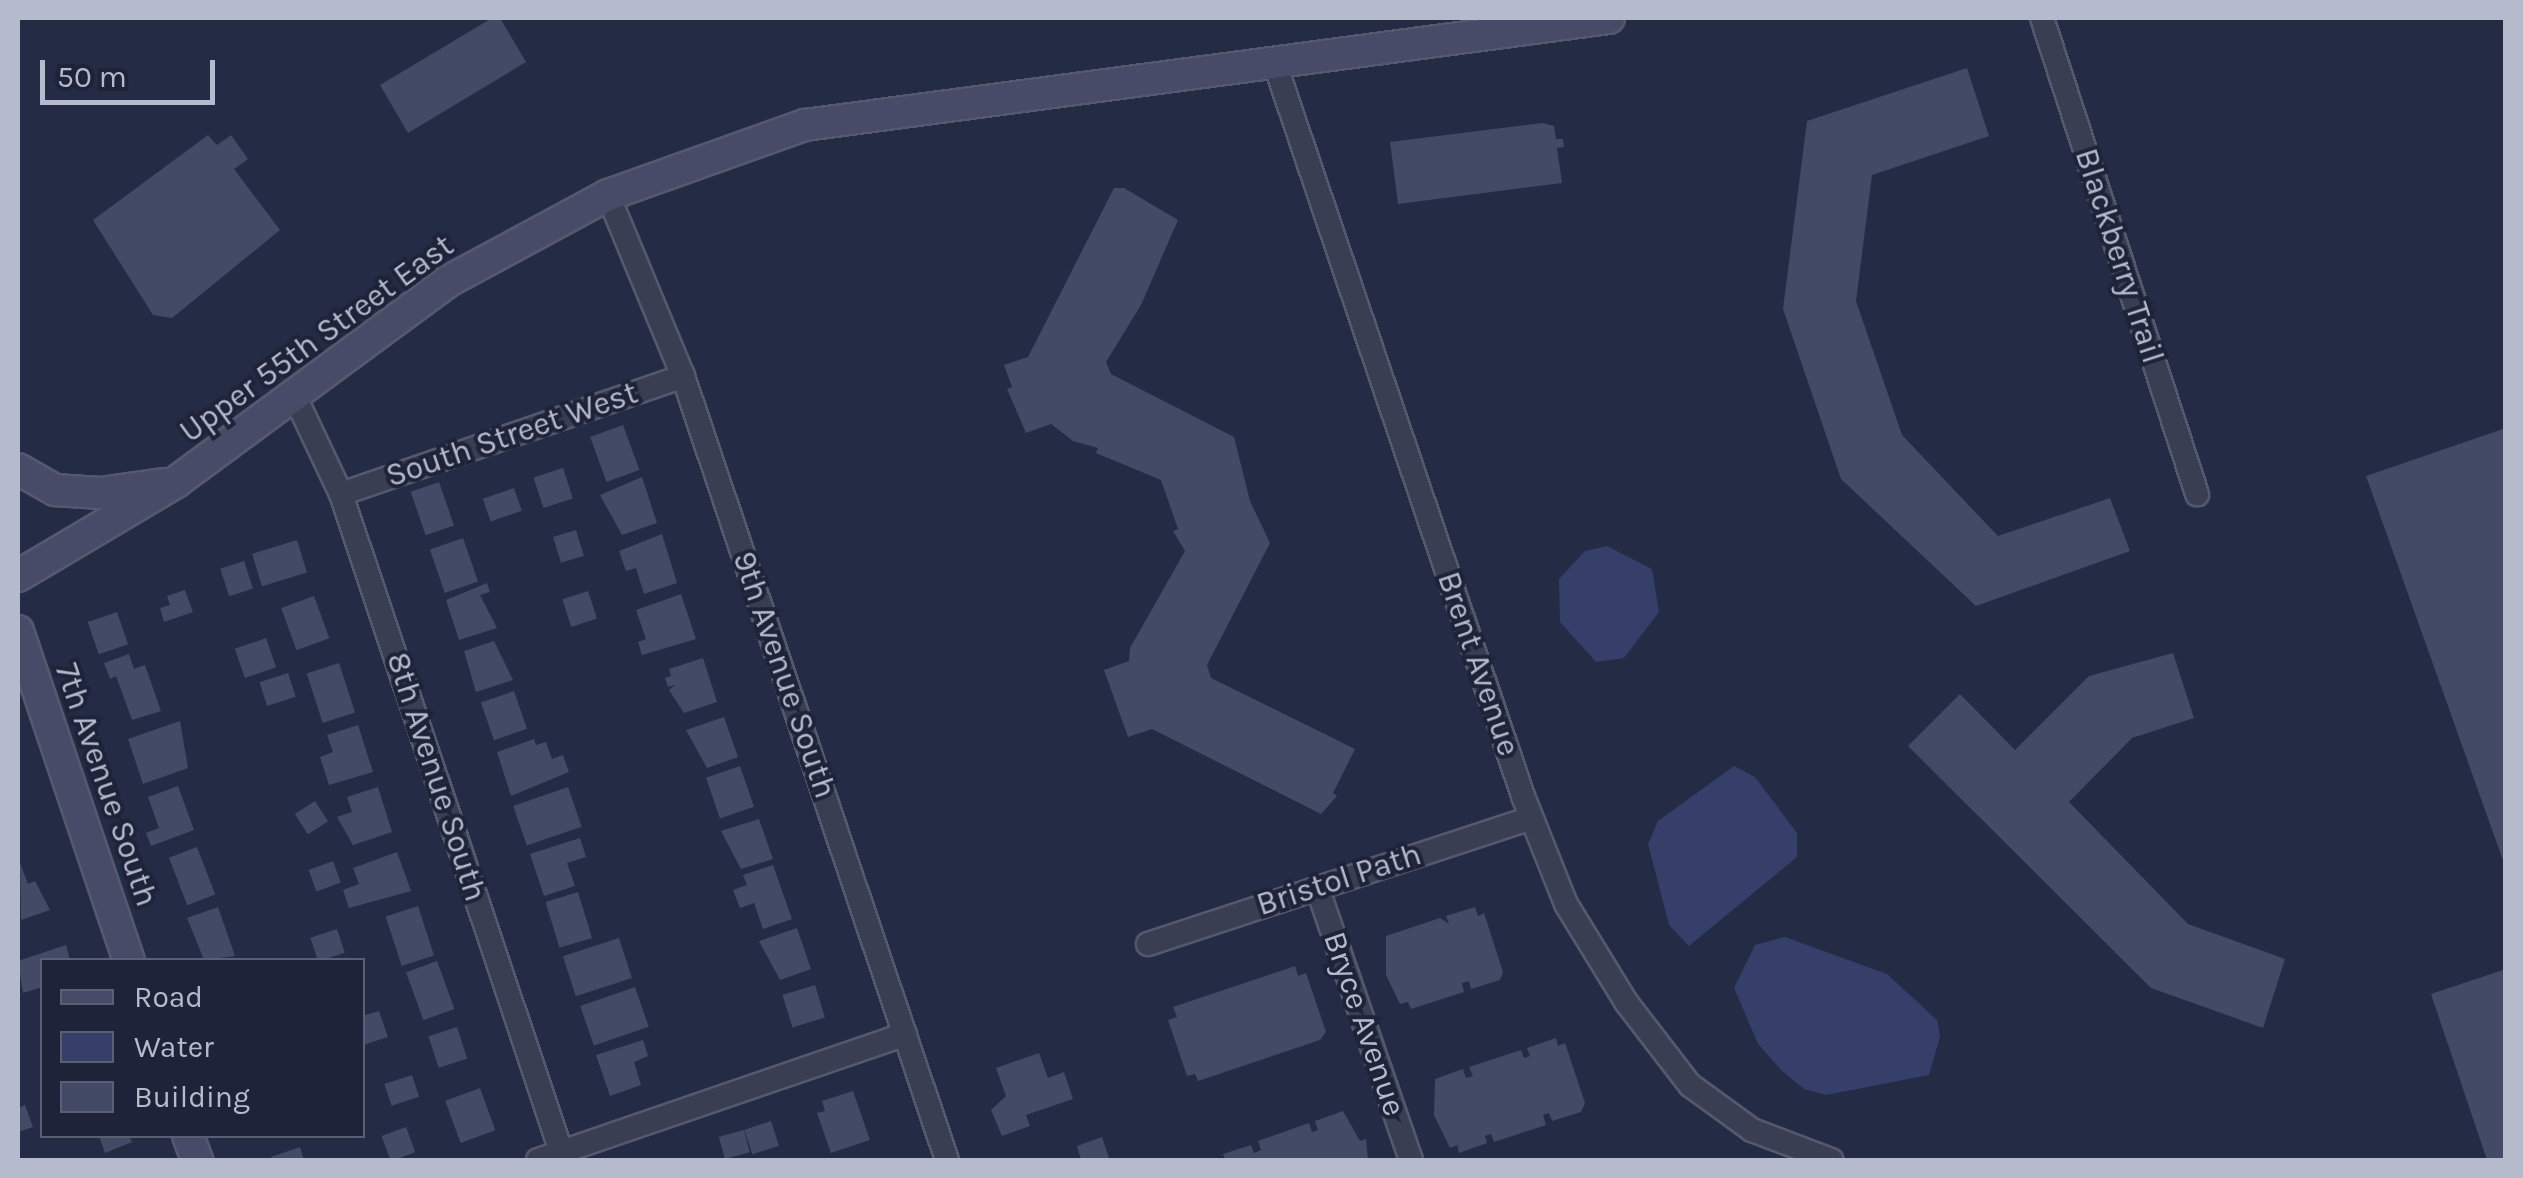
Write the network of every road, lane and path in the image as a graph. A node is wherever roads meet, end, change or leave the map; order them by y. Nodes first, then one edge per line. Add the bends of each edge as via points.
1 (1609, 18) edge
2 (2042, 18) edge
3 (1274, 61) junction
4 (608, 196) junction
5 (684, 376) junction
6 (296, 399) junction
7 (18, 469) edge
8 (176, 482) junction
9 (341, 494) junction
10 (2196, 494) dead end
11 (18, 576) edge
12 (18, 631) edge
13 (1531, 818) junction
14 (1317, 887) junction
15 (1148, 944) dead end
16 (128, 958) edge
17 (905, 1034) junction
18 (1802, 1155) edge
19 (563, 1156) edge
20 (538, 1160) edge
21 (947, 1160) edge
22 (1411, 1160) edge
23 (1831, 1160) edge

1 - 3 street, Upper 55th Street East
2 - 10 street, Blackberry Trail
3 - 4 street, Upper 55th Street East via 805,125
3 - 13 street, Brent Avenue
4 - 5 street, 9th Avenue South
4 - 6 street, Upper 55th Street East via 447,282
5 - 9 street, South Street West
5 - 17 street, 9th Avenue South
6 - 8 street, Upper 55th Street East
6 - 9 street, 8th Avenue South
7 - 8 street via 54,490 100,492
8 - 11 street, Upper 55th Street East
9 - 19 street, 8th Avenue South
12 - 16 street, 7th Avenue South
13 - 14 street, Bristol Path
13 - 18 street, Brent Avenue via 1566,904 1626,1002 1690,1085 1752,1130
14 - 15 street, Bristol Path
14 - 22 street, Bryce Avenue
17 - 19 street
17 - 21 street, 9th Avenue South
18 - 23 street, Brent Avenue
19 - 20 street

